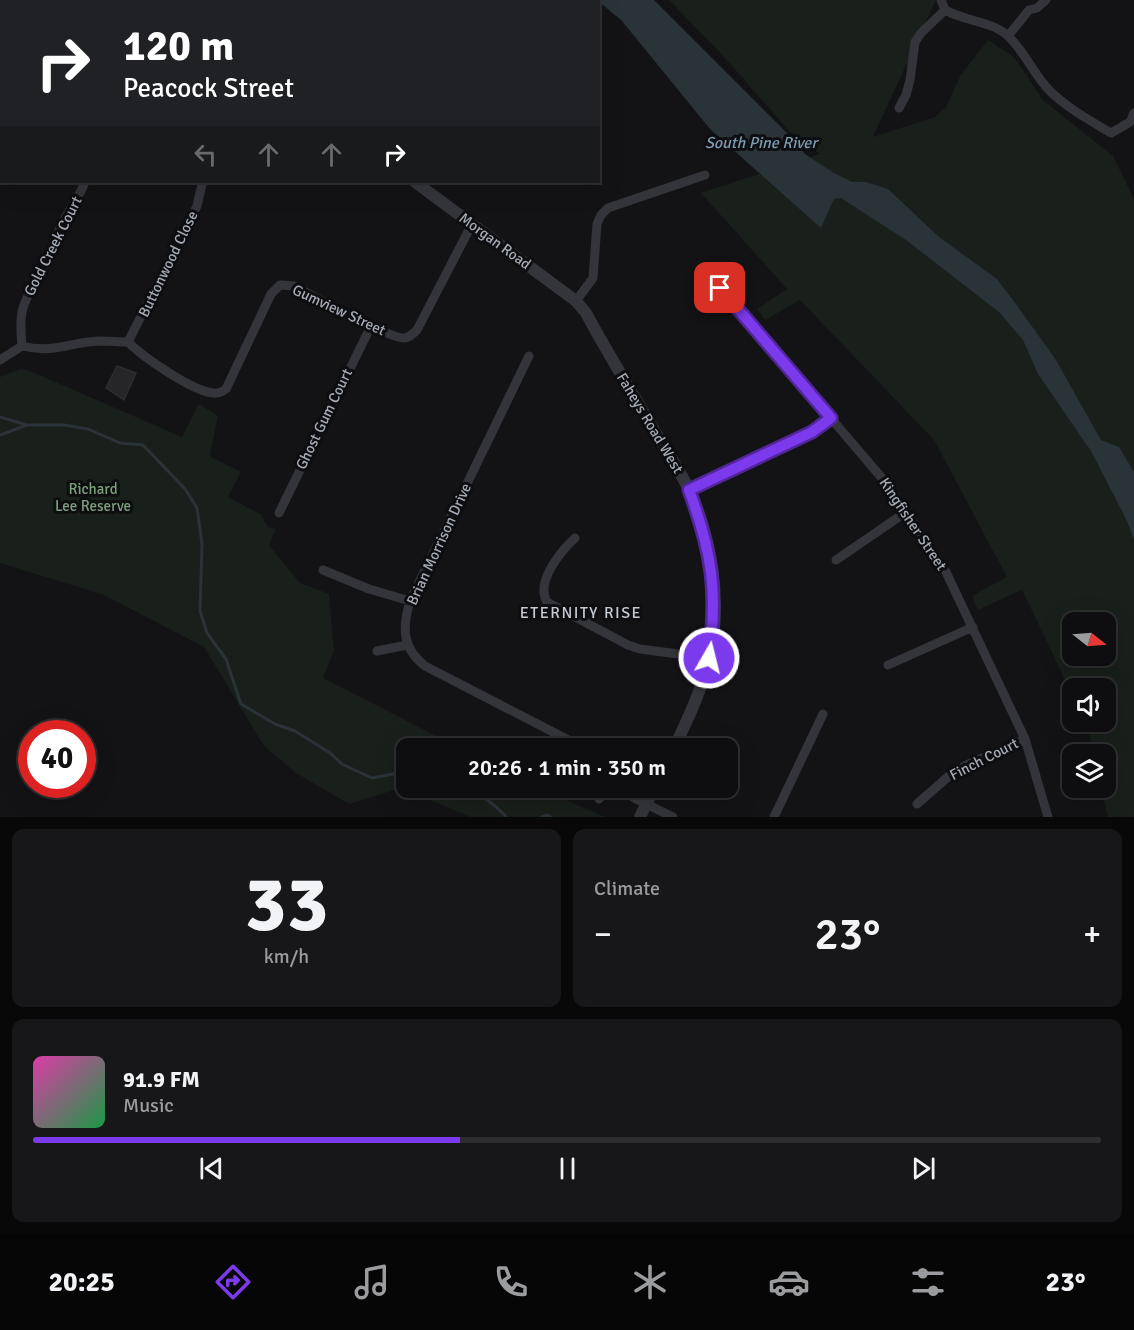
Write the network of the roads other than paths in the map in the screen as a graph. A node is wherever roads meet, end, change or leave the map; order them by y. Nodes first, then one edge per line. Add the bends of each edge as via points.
1 (941, 0) edge
2 (1046, 0) edge
3 (945, 10) junction
4 (1008, 36) junction
5 (899, 108) dead end
6 (1134, 113) edge
7 (705, 175) dead end
8 (84, 183) edge
9 (415, 183) edge
10 (202, 184) dead end
11 (472, 224) junction
12 (708, 274) dead end
13 (576, 301) junction
14 (370, 326) junction
15 (128, 342) junction
16 (22, 346) junction
17 (529, 356) dead end
18 (0, 360) edge
19 (831, 418) junction
20 (689, 490) junction
21 (906, 512) junction
22 (279, 513) dead end
23 (575, 538) dead end
24 (836, 560) dead end
25 (323, 570) dead end
26 (410, 601) junction
27 (972, 627) junction
28 (407, 645) junction
29 (377, 651) dead end
30 (709, 658) junction
31 (888, 665) dead end
32 (823, 714) dead end
33 (565, 738) edge
34 (679, 738) edge
35 (1025, 739) junction
36 (635, 798) edge
37 (649, 798) edge
38 (646, 804) junction
39 (917, 804) dead end
40 (640, 817) edge
41 (673, 817) edge
42 (774, 817) edge
43 (1048, 817) edge

1 - 3 street
2 - 4 street via 1029,10
3 - 4 street
3 - 5 street via 915,42 910,80
4 - 6 street via 1051,92 1089,120 1111,133 1130,122
7 - 13 street via 608,208 597,224 593,278
8 - 16 street, Gold Creek Court via 24,302 20,320
9 - 11 street, Morgan Road
10 - 15 street, Buttonwood Close via 197,206
11 - 13 street, Morgan Road
11 - 14 street, Gumview Street via 417,330 400,338
12 - 19 street, Kingfisher Street
13 - 20 street, Faheys Road West
14 - 15 street, Gumview Street via 294,286 280,285 271,294 226,389 217,394 172,375
14 - 22 street, Ghost Gum Court
15 - 16 street via 99,341 37,350
16 - 18 street
17 - 26 street, Brian Morrison Drive
19 - 20 street via 812,432
19 - 21 street, Kingfisher Street
20 - 30 street, Faheys Road West via 705,535 714,593
21 - 24 street
21 - 27 street, Kingfisher Street via 946,572
23 - 30 street via 561,551 544,584 542,594 547,602 634,647
25 - 26 street
26 - 28 street, Brian Morrison Drive via 405,624
27 - 31 street
27 - 35 street, Kingfisher Street
28 - 29 street
28 - 33 street via 425,666
30 - 34 street, Faheys Road West via 696,702
32 - 42 street
35 - 39 street, Finch Court via 958,771
35 - 43 street, Kingfisher Street
36 - 38 street
37 - 38 street
38 - 40 street
38 - 41 street

